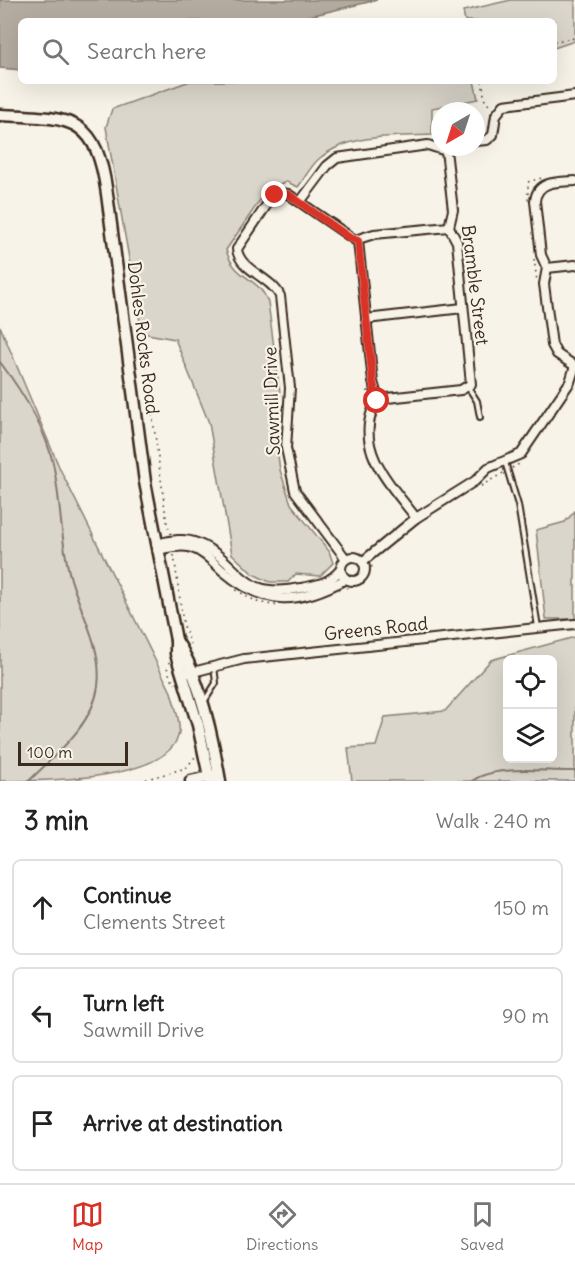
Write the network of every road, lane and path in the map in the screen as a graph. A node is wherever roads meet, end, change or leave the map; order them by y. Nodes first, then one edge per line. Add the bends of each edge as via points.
1 (575, 38) edge
2 (557, 41) edge
3 (482, 84) edge
4 (575, 96) edge
5 (492, 107) dead end
6 (0, 115) edge
7 (485, 140) edge
8 (431, 146) edge
9 (450, 156) edge
10 (575, 181) edge
11 (300, 202) junction
12 (449, 227) junction
13 (358, 241) junction
14 (575, 265) edge
15 (547, 268) junction
16 (463, 308) junction
17 (366, 319) junction
18 (142, 337) dead end
19 (575, 366) edge
20 (468, 387) junction
21 (367, 389) dead end
22 (378, 399) junction
23 (366, 405) dead end
24 (480, 417) dead end
25 (505, 462) junction
26 (416, 518) junction
27 (175, 534) dead end
28 (156, 547) junction
29 (173, 550) dead end
30 (376, 559) dead end
31 (346, 560) junction
32 (362, 562) junction
33 (341, 568) junction
34 (346, 579) junction
35 (343, 588) dead end
36 (575, 624) edge
37 (538, 627) junction
38 (190, 646) dead end
39 (213, 665) junction
40 (186, 673) junction
41 (202, 705) junction
42 (197, 764) dead end
43 (215, 779) edge
44 (140, 781) edge
45 (191, 781) edge

1 - 2 path
3 - 5 path via 485,101
4 - 7 street via 504,105 496,115 493,135
6 - 28 street, Dohles Rocks Road via 66,121 87,133 99,151
8 - 11 street via 337,158
9 - 12 street, Bramble Street via 453,210
10 - 15 street via 547,184 535,195 541,253
11 - 13 street, Sawmill Drive
11 - 31 street, Sawmill Drive via 286,193 275,195 240,242 237,252 280,296 291,393 286,448 295,491
12 - 13 street via 374,234
12 - 16 street, Bramble Street via 457,242
13 - 17 street
14 - 15 street
15 - 19 street via 544,284 552,345 557,354
16 - 17 street
16 - 20 street, Bramble Street via 471,378
17 - 22 street via 373,386
18 - 27 path via 166,524 171,536
19 - 25 street via 570,381 530,443 517,457
20 - 22 street
20 - 24 lane, Bramble Street via 477,400
21 - 23 path
22 - 26 street via 369,431 371,453
25 - 26 street via 488,468 475,482
25 - 37 lane via 518,505
26 - 32 street
28 - 33 street via 179,540 198,543 248,583 267,591 321,584
28 - 34 street via 195,549 245,589 268,598 316,592
28 - 40 street, Dohles Rocks Road via 176,640 184,651
29 - 38 path
30 - 35 path via 364,583
31 - 32 street via 356,558
31 - 33 street
32 - 34 street via 363,576 353,581
33 - 34 street
36 - 37 street, Greens Road
37 - 39 street, Greens Road
39 - 40 street, Greens Road
39 - 41 lane via 216,683
40 - 41 street, Dohles Rocks Road
40 - 43 street, Dohles Rocks Road
41 - 43 street, Dohles Rocks Road
42 - 44 path
43 - 45 street

